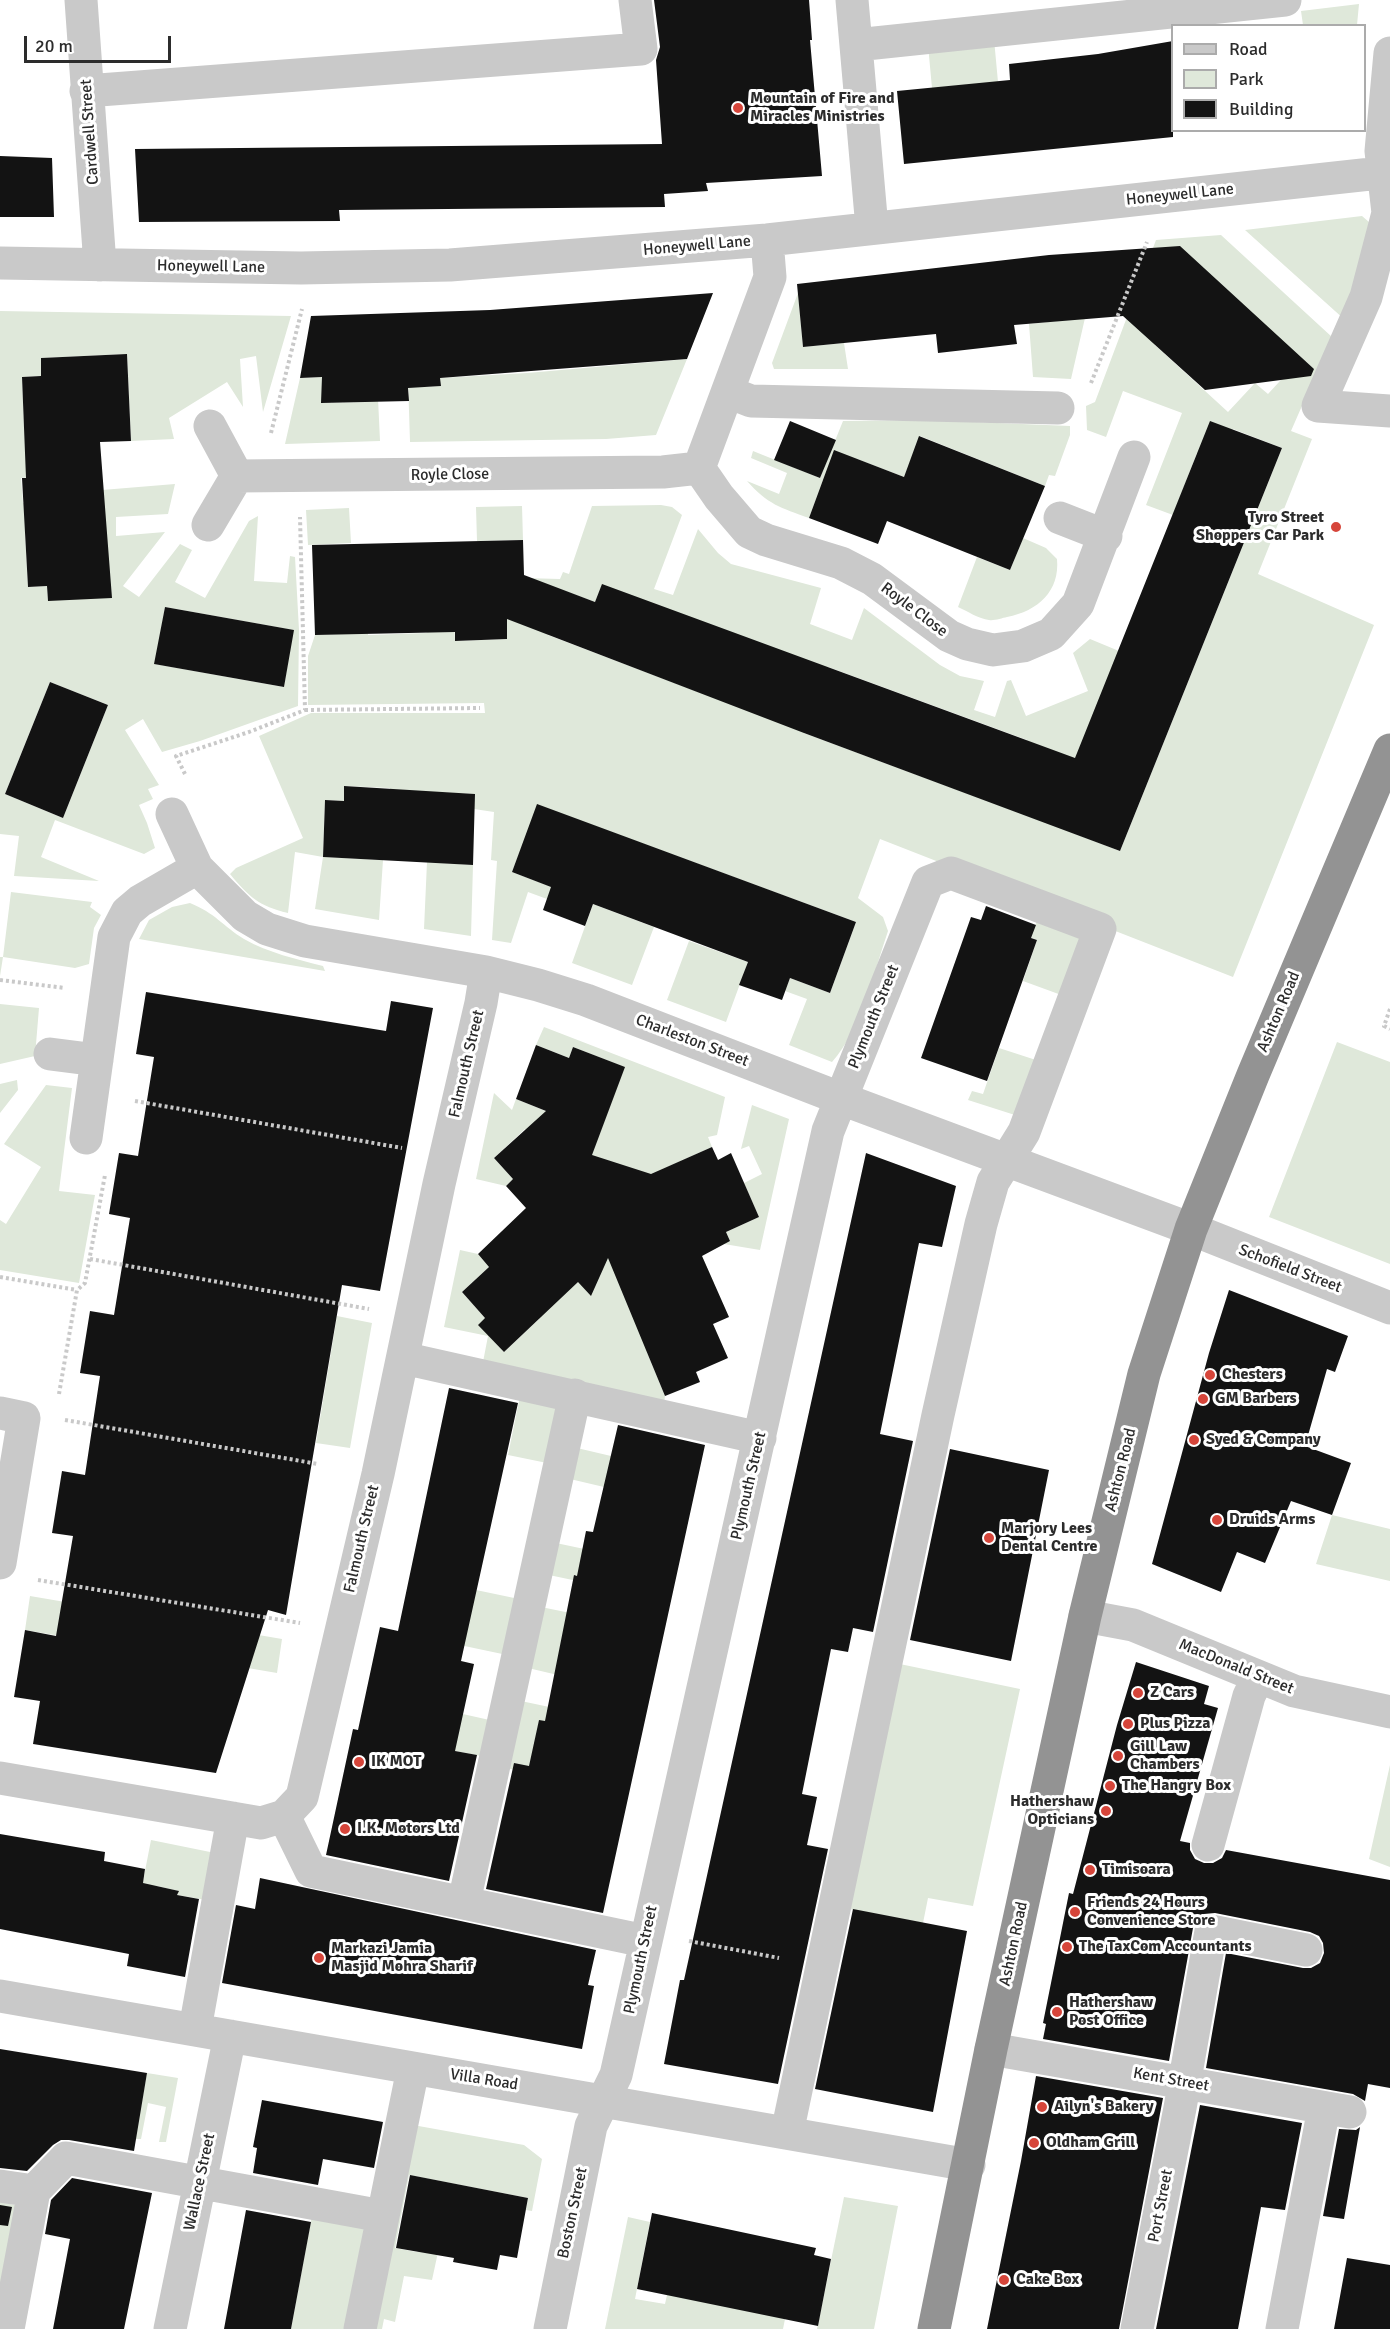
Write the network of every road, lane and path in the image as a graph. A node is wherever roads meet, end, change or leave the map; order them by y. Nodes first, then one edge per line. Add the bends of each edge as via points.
1 (81, 0) edge
2 (635, 0) edge
3 (852, 0) edge
4 (1285, 0) edge
5 (856, 45) junction
6 (1390, 53) edge
7 (87, 91) junction
8 (1387, 173) edge
9 (872, 228) junction
10 (1148, 239) dead end
11 (767, 240) junction
12 (0, 263) edge
13 (100, 265) junction
14 (302, 304) dead end
15 (1090, 387) dead end
16 (728, 392) junction
17 (1058, 408) dead end
18 (1390, 411) edge
19 (210, 426) dead end
20 (273, 442) dead end
21 (1134, 458) dead end
22 (699, 468) junction
23 (237, 476) junction
24 (300, 514) dead end
25 (1060, 518) dead end
26 (208, 525) dead end
27 (1106, 536) junction
28 (480, 708) dead end
29 (305, 710) junction
30 (1390, 750) edge
31 (189, 783) dead end
32 (172, 814) dead end
33 (197, 868) junction
34 (486, 972) junction
35 (0, 980) edge
36 (70, 988) dead end
37 (1390, 1009) edge
38 (1390, 1029) edge
39 (50, 1054) dead end
40 (97, 1060) junction
41 (842, 1099) junction
42 (127, 1100) dead end
43 (86, 1138) dead end
44 (405, 1149) dead end
45 (1006, 1160) junction
46 (107, 1165) dead end
47 (1191, 1229) junction
48 (90, 1259) junction
49 (0, 1277) edge
50 (77, 1290) junction
51 (341, 1304) dead end
52 (1390, 1308) edge
53 (403, 1358) junction
54 (59, 1395) dead end
55 (575, 1395) junction
56 (12, 1416) edge
57 (62, 1420) dead end
58 (760, 1438) junction
59 (318, 1464) dead end
60 (0, 1563) edge
61 (34, 1579) dead end
62 (1085, 1616) junction
63 (290, 1622) dead end
64 (1258, 1677) junction
65 (1390, 1712) edge
66 (0, 1778) edge
67 (284, 1816) junction
68 (233, 1818) junction
69 (1208, 1845) dead end
70 (464, 1902) junction
71 (680, 1940) dead end
72 (645, 1941) junction
73 (1306, 1950) dead end
74 (821, 1966) junction
75 (0, 1996) edge
76 (195, 2029) junction
77 (230, 2036) junction
78 (991, 2049) junction
79 (413, 2069) junction
80 (1185, 2082) junction
81 (604, 2100) junction
82 (787, 2133) junction
83 (969, 2165) junction
84 (200, 2181) junction
85 (0, 2186) edge
86 (34, 2191) junction
87 (382, 2216) junction
88 (8, 2329) edge
89 (170, 2329) edge
90 (360, 2329) edge
91 (550, 2329) edge
92 (934, 2329) edge
93 (1137, 2329) edge
94 (1282, 2329) edge

1 - 7 street, Cardwell Street
2 - 7 street via 641,49
3 - 5 street
4 - 5 street
5 - 9 street
6 - 8 street via 1381,151
7 - 13 street, Cardwell Street
8 - 9 street, Honeywell Lane
8 - 18 street via 1388,213 1366,297 1318,406
9 - 11 street, Honeywell Lane
10 - 15 path
11 - 13 street, Honeywell Lane via 450,265
11 - 16 street via 770,278
12 - 13 street, Honeywell Lane
14 - 20 path via 271,434
16 - 17 street via 751,401
16 - 22 street
19 - 23 street
21 - 27 street, Royle Close
22 - 23 street, Royle Close via 663,472
22 - 27 street, Royle Close via 749,532 868,576 949,636 987,650 1012,648 1051,634 1078,604
23 - 26 street
24 - 29 path
25 - 27 street
28 - 29 path
29 - 31 path via 176,756
30 - 47 highway, Ashton Road
32 - 33 street, Charleston Street
33 - 34 street, Charleston Street via 245,916 267,929 305,941
33 - 40 street via 127,912 114,937
34 - 41 street, Charleston Street via 586,1000
34 - 53 street, Falmouth Street
35 - 36 path
37 - 38 path via 1384,1026
39 - 40 street
40 - 43 street
41 - 45 street, Charleston Street
41 - 45 street, Plymouth Street via 928,882 951,873 1100,929 1024,1132
41 - 58 street, Plymouth Street via 828,1131
42 - 44 path
45 - 47 street, Charleston Street
45 - 74 street via 993,1182 976,1246
46 - 48 path
47 - 52 street, Schofield Street
47 - 62 highway, Ashton Road via 1144,1374
48 - 50 path via 85,1283
48 - 51 path
49 - 50 path
50 - 54 path
53 - 55 street
53 - 67 street, Falmouth Street via 302,1797
55 - 58 street
55 - 70 street
56 - 60 street
57 - 59 path
58 - 72 street, Plymouth Street
61 - 63 path
62 - 64 street, MacDonald Street via 1132,1625
62 - 78 highway, Ashton Road
64 - 65 street, MacDonald Street via 1294,1690
64 - 69 street via 1249,1696
66 - 68 street
67 - 68 street via 261,1823
67 - 70 street via 311,1871
68 - 76 street
70 - 72 street
71 - 74 path
72 - 81 street, Plymouth Street via 616,2075
73 - 80 street, Port Street via 1211,1931
74 - 82 street
75 - 76 street, Villa Road
76 - 77 street, Villa Road
77 - 79 street, Villa Road
77 - 84 street, Wallace Street
78 - 80 street, Kent Street
78 - 83 highway, Ashton Road
79 - 81 street, Villa Road
79 - 87 street
80 - 93 street, Port Street
80 - 94 street, Kent Street via 1337,2110
81 - 82 street, Villa Road
81 - 91 street, Boston Street via 591,2126
82 - 83 street, Villa Road
83 - 92 highway, Ashton Road
84 - 86 street via 66,2158
84 - 87 street
84 - 89 street, Wallace Street
85 - 86 street
86 - 88 street
87 - 90 street

